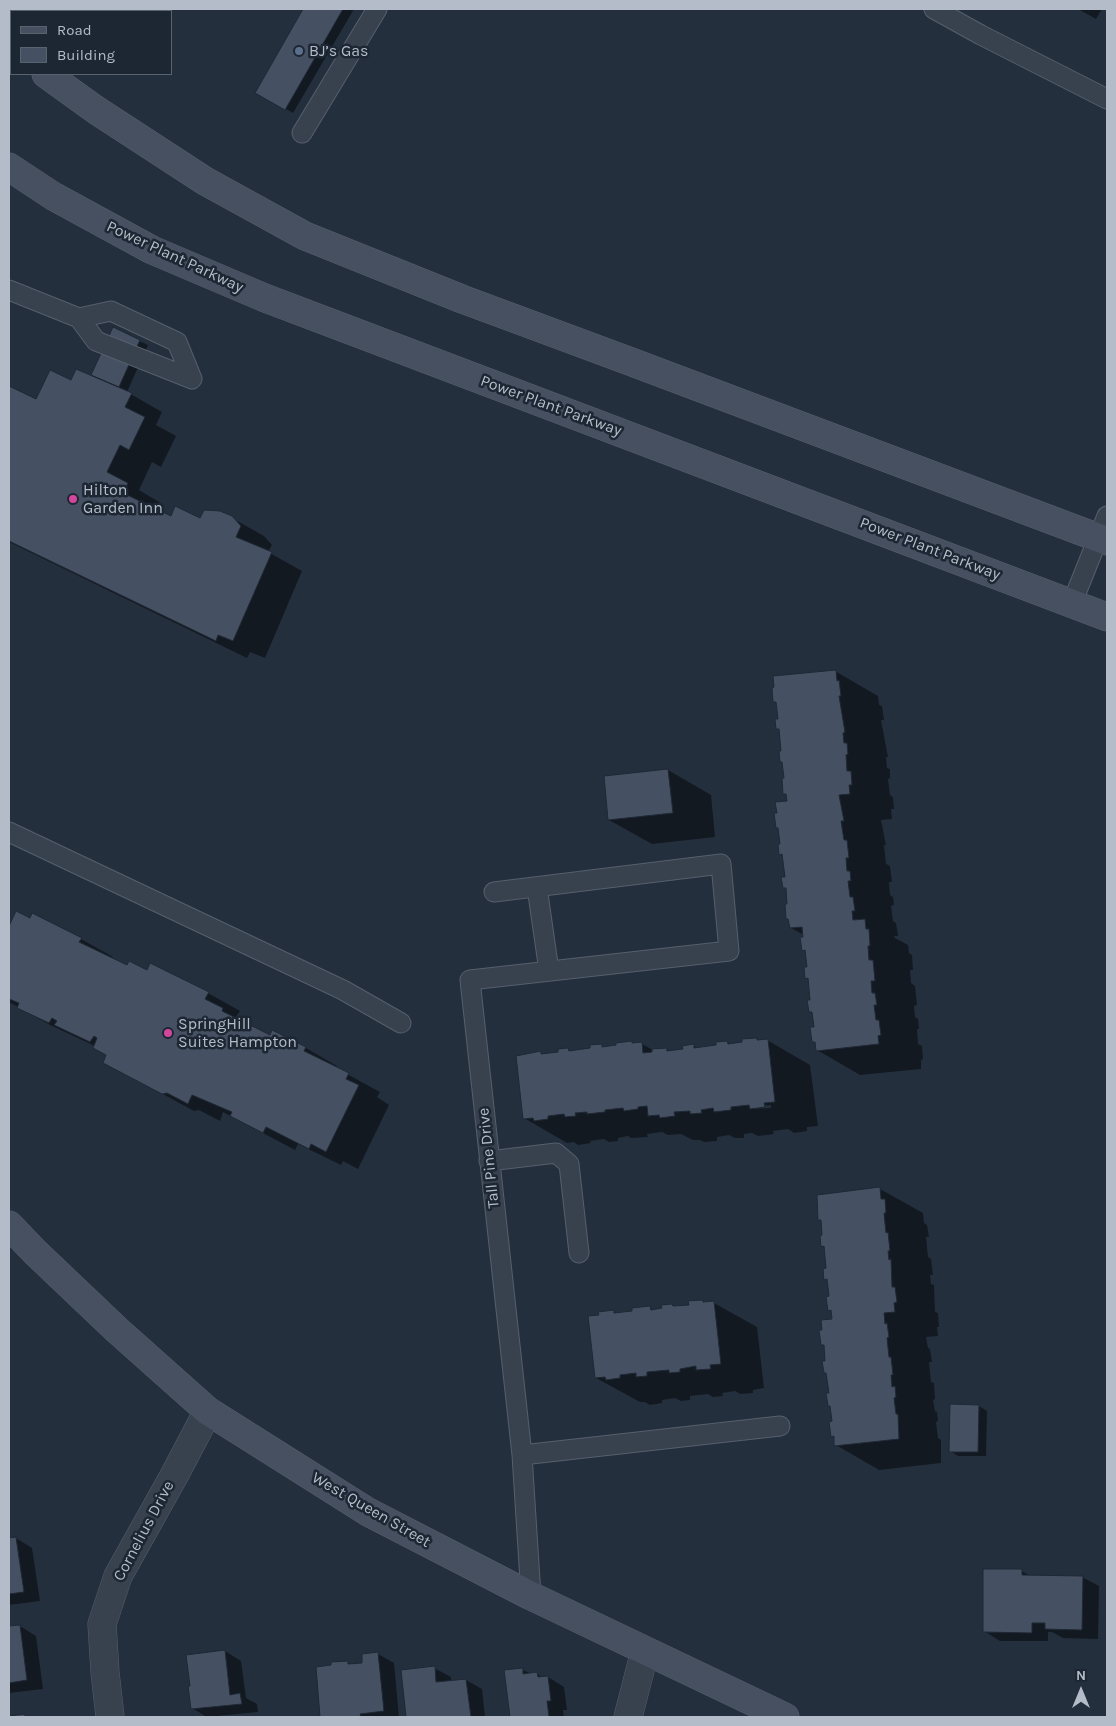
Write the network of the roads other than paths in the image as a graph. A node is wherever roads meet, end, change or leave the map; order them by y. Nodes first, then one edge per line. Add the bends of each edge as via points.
1 (377, 9) edge
2 (934, 9) edge
3 (47, 75) edge
4 (1107, 99) edge
5 (302, 133) dead end
6 (9, 167) edge
7 (9, 290) edge
8 (79, 318) junction
9 (1104, 532) edge
10 (1072, 603) junction
11 (1107, 617) edge
12 (9, 832) edge
13 (537, 886) junction
14 (494, 892) dead end
15 (549, 971) junction
16 (401, 1023) dead end
17 (490, 1162) junction
18 (9, 1224) edge
19 (579, 1253) dead end
20 (208, 1411) junction
21 (780, 1426) dead end
22 (522, 1455) junction
23 (531, 1596) junction
24 (645, 1651) junction
25 (110, 1717) edge
26 (628, 1717) edge
27 (785, 1717) edge

1 - 5 lane
2 - 4 lane
3 - 9 main road via 205,181 305,236 462,300
6 - 10 main road, Power Plant Parkway via 53,196 152,250 264,298
7 - 8 lane
8 - 8 lane via 96,341 192,379 176,342 111,311
9 - 10 lane
10 - 11 main road, Power Plant Parkway
12 - 16 lane via 342,990
13 - 14 lane
13 - 15 lane
13 - 15 lane, Tall Pine Drive via 721,864 729,951
15 - 17 lane, Tall Pine Drive via 470,980
17 - 19 lane via 556,1153 569,1164
17 - 22 lane, Tall Pine Drive
18 - 20 main road, West Queen Street via 117,1330
20 - 23 main road, West Queen Street via 368,1512
20 - 25 street, Cornelius Drive via 118,1576 102,1624
21 - 22 lane
22 - 23 lane, Tall Pine Drive
23 - 24 main road, West Queen Street
24 - 26 street
24 - 27 main road, West Queen Street

